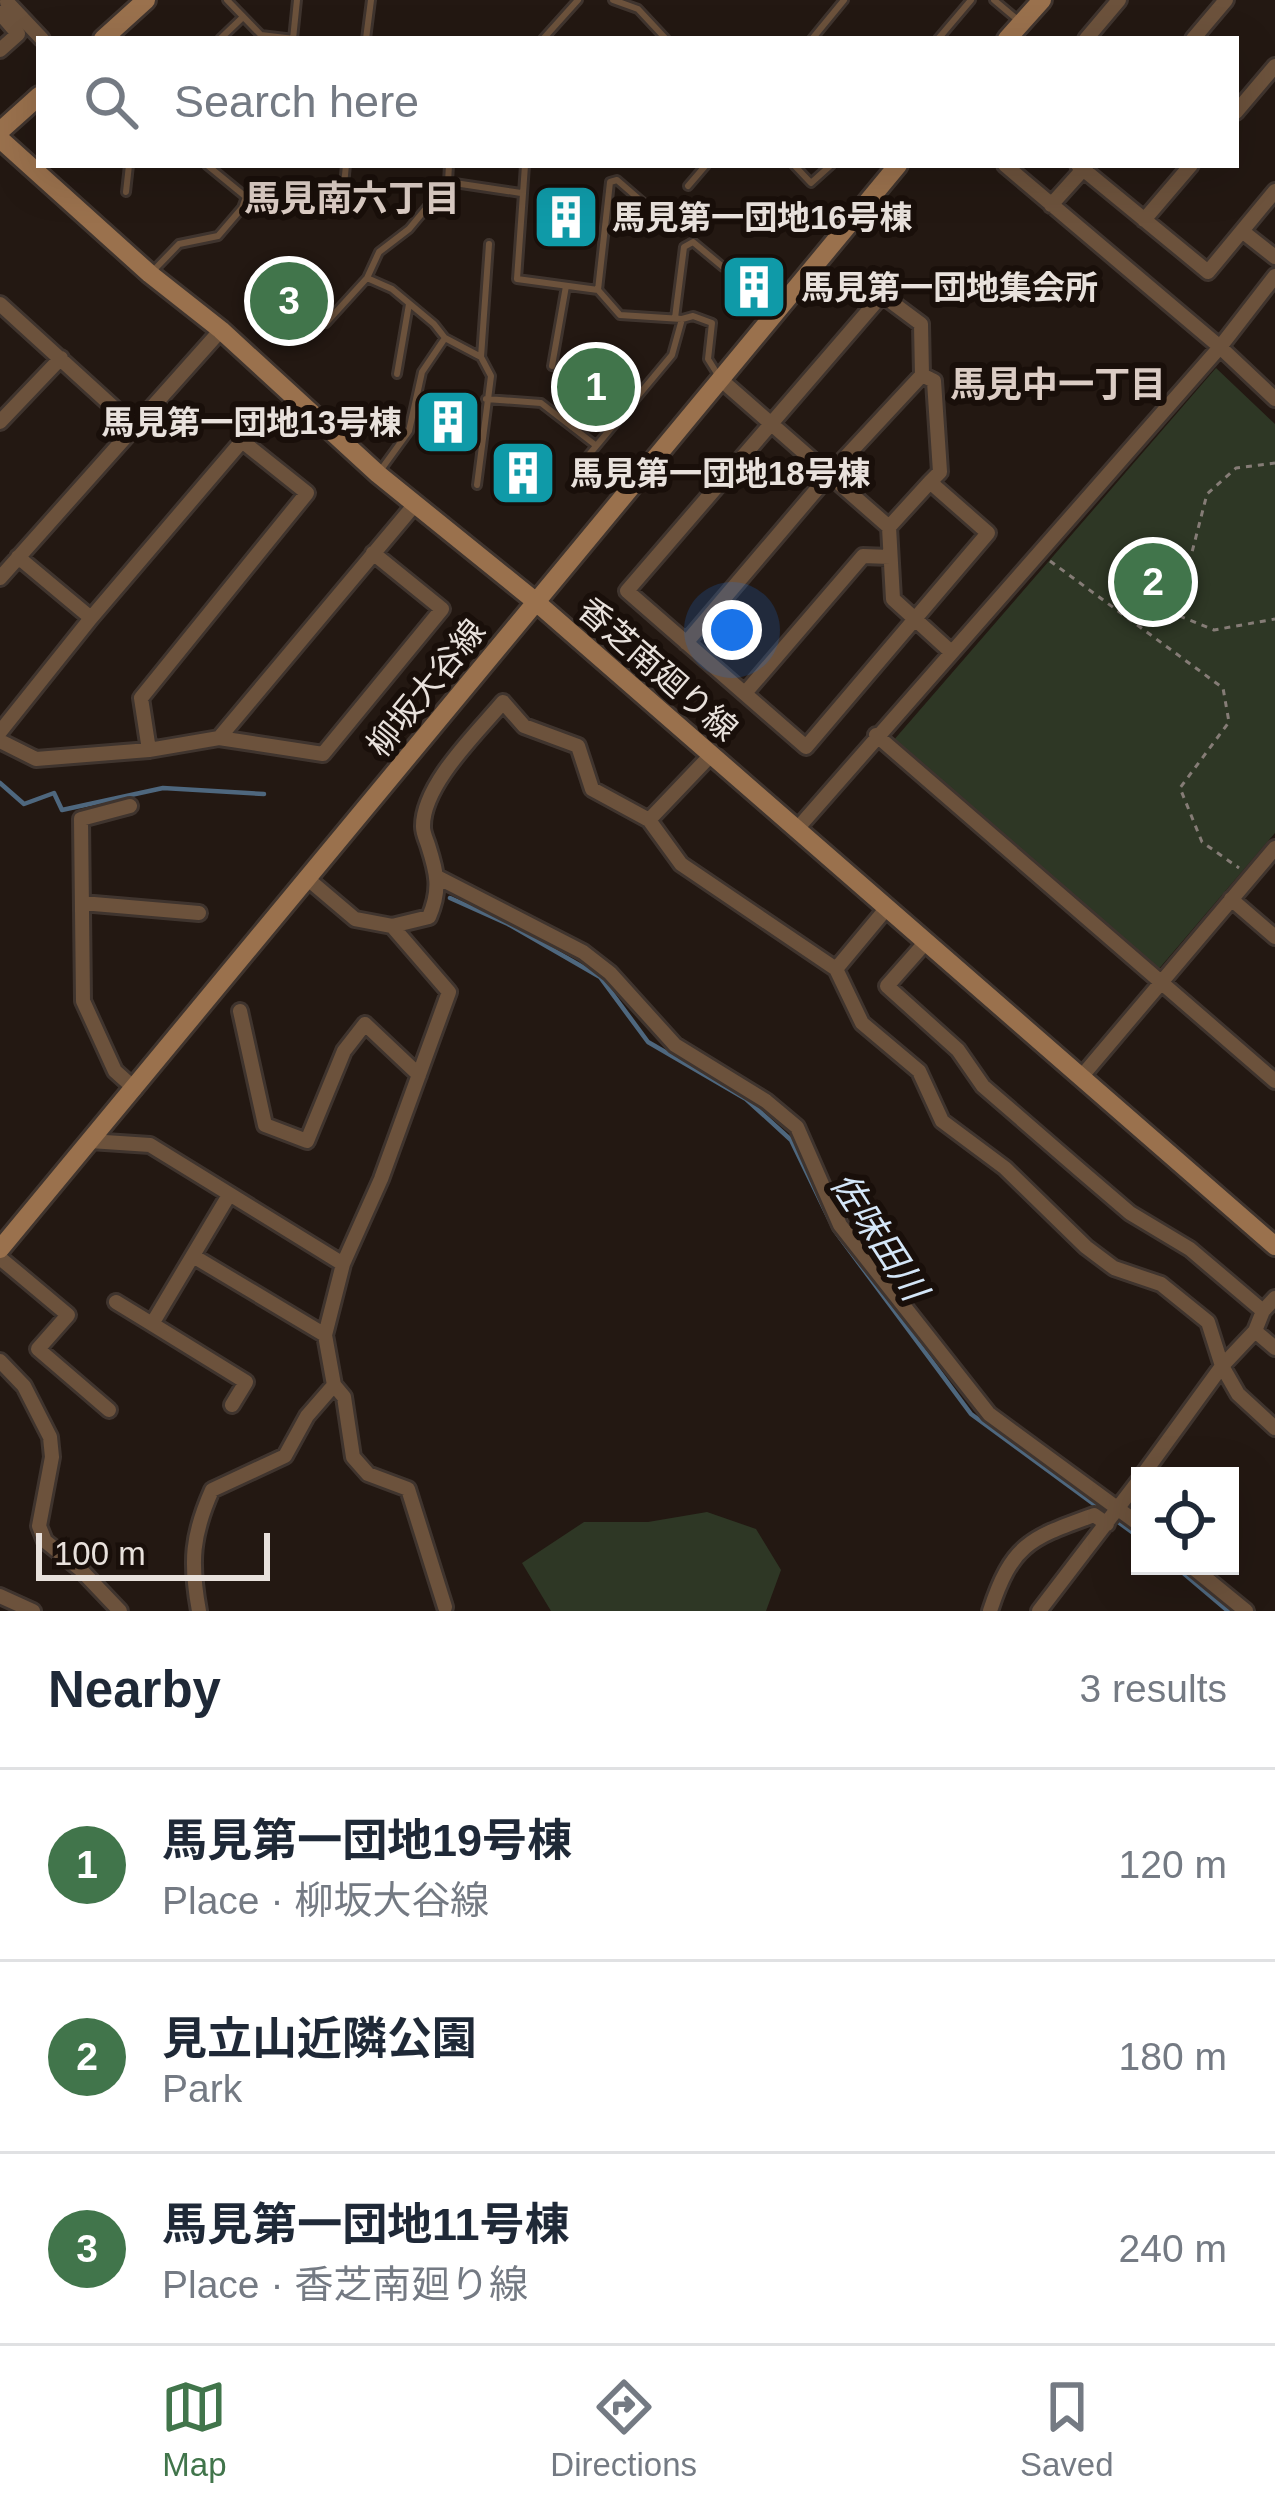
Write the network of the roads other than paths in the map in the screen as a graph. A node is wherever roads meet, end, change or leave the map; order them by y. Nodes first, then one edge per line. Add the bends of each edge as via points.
1 (146, 0) edge
2 (226, 0) edge
3 (297, 0) edge
4 (371, 0) edge
5 (578, 0) edge
6 (613, 0) edge
7 (844, 0) edge
8 (971, 0) edge
9 (994, 0) edge
10 (1042, 0) edge
11 (1119, 0) edge
12 (1226, 0) edge
13 (8, 1) edge
14 (0, 11) edge
15 (243, 17) junction
16 (1022, 23) junction
17 (39, 36) edge
18 (106, 36) edge
19 (223, 36) edge
20 (268, 36) edge
21 (293, 36) edge
22 (366, 36) edge
23 (546, 36) edge
24 (663, 36) edge
25 (814, 36) edge
26 (941, 36) edge
27 (1010, 36) edge
28 (1089, 36) edge
29 (1196, 36) edge
30 (0, 50) edge
31 (1275, 66) edge
32 (36, 99) edge
33 (1239, 108) edge
34 (0, 135) edge
35 (129, 168) edge
36 (211, 168) edge
37 (346, 168) edge
38 (449, 168) edge
39 (525, 168) edge
40 (703, 168) edge
41 (797, 168) edge
42 (828, 168) edge
43 (895, 168) edge
44 (1008, 168) edge
45 (1080, 168) edge
46 (1084, 168) edge
47 (1188, 168) edge
48 (448, 182) junction
49 (688, 186) dead end
50 (1275, 191) edge
51 (126, 192) dead end
52 (521, 193) junction
53 (246, 196) junction
54 (1051, 205) junction
55 (647, 206) dead end
56 (1144, 220) junction
57 (1242, 231) junction
58 (490, 244) dead end
59 (1275, 257) edge
60 (723, 267) dead end
61 (150, 274) junction
62 (1275, 276) edge
63 (367, 278) junction
64 (566, 286) junction
65 (598, 290) junction
66 (0, 304) edge
67 (410, 304) junction
68 (678, 318) junction
69 (326, 322) dead end
70 (221, 330) junction
71 (445, 338) junction
72 (1220, 346) junction
73 (482, 357) junction
74 (61, 358) junction
75 (552, 366) dead end
76 (397, 374) dead end
77 (922, 375) junction
78 (719, 378) junction
79 (486, 399) junction
80 (1275, 399) edge
81 (0, 422) edge
82 (770, 423) junction
83 (136, 428) junction
84 (595, 445) junction
85 (577, 469) dead end
86 (378, 474) junction
87 (829, 475) junction
88 (930, 482) junction
89 (477, 485) dead end
90 (416, 503) junction
91 (889, 527) junction
92 (373, 553) junction
93 (17, 557) junction
94 (890, 557) junction
95 (0, 578) edge
96 (536, 602) junction
97 (91, 618) junction
98 (913, 620) junction
99 (686, 643) junction
100 (950, 651) junction
101 (746, 692) junction
102 (876, 736) junction
103 (0, 737) edge
104 (219, 738) junction
105 (148, 750) junction
106 (710, 756) junction
107 (130, 806) dead end
108 (649, 820) junction
109 (797, 829) junction
110 (1275, 848) edge
111 (439, 878) junction
112 (309, 880) junction
113 (1232, 899) junction
114 (82, 903) junction
115 (886, 909) junction
116 (199, 913) dead end
117 (392, 926) junction
118 (1275, 937) edge
119 (925, 943) junction
120 (836, 969) junction
121 (1161, 982) junction
122 (241, 1011) dead end
123 (419, 1075) junction
124 (1082, 1076) junction
125 (1275, 1081) edge
126 (135, 1089) junction
127 (90, 1141) junction
128 (229, 1195) junction
129 (1275, 1246) edge
130 (0, 1253) edge
131 (193, 1256) junction
132 (344, 1264) junction
133 (1275, 1298) edge
134 (116, 1302) dead end
135 (1263, 1311) junction
136 (152, 1324) junction
137 (1255, 1331) junction
138 (325, 1335) junction
139 (1275, 1348) edge
140 (0, 1361) edge
141 (1222, 1366) junction
142 (334, 1384) junction
143 (232, 1405) dead end
144 (109, 1410) dead end
145 (1275, 1428) edge
146 (1149, 1467) edge
147 (1131, 1492) edge
148 (1119, 1508) junction
149 (1131, 1518) edge
150 (1107, 1524) junction
151 (1201, 1575) edge
152 (0, 1596) edge
153 (445, 1607) dead end
154 (1040, 1610) edge
155 (34, 1611) edge
156 (120, 1611) edge
157 (199, 1611) edge
158 (989, 1611) edge
159 (1246, 1611) edge

1 - 18 street
2 - 15 lane
3 - 21 lane
4 - 22 lane
5 - 23 lane
6 - 24 lane via 638,9
7 - 25 lane
8 - 26 lane
9 - 16 lane
10 - 16 street
11 - 28 street
12 - 29 street
13 - 14 street
13 - 17 street
14 - 30 street via 18,34
15 - 19 lane
15 - 20 lane
16 - 27 street
31 - 33 street
32 - 34 street
34 - 61 street, 香芝南廻り線
35 - 51 lane
36 - 53 lane
37 - 53 lane via 343,195 264,188
38 - 48 lane
39 - 52 lane
40 - 49 lane
41 - 42 lane via 811,183
43 - 78 street, 柳坂大谷線
44 - 54 street
45 - 54 street
46 - 56 street
47 - 56 street
48 - 52 lane
48 - 63 lane via 379,252
50 - 57 street
52 - 64 lane via 517,279
53 - 61 lane via 218,236 179,244
54 - 72 street
55 - 65 lane via 610,182
56 - 57 street via 1208,272
57 - 59 street
58 - 73 lane
60 - 68 lane via 693,242 684,247
61 - 70 street, 香芝南廻り線
62 - 72 street
63 - 67 lane
63 - 69 lane
64 - 65 lane
64 - 75 lane
65 - 68 lane via 620,315
66 - 74 street
67 - 71 lane
67 - 76 lane
68 - 78 lane via 712,322 708,359
68 - 84 lane via 672,355
70 - 83 street
70 - 86 street, 香芝南廻り線
71 - 73 lane
71 - 86 lane via 422,372 409,431
72 - 80 street
72 - 100 street
73 - 79 lane via 490,376
74 - 81 street
74 - 83 street
77 - 82 street via 921,323 882,296
77 - 87 street
77 - 88 street via 934,381 940,472
78 - 82 street
78 - 96 street, 柳坂大谷線
79 - 84 lane via 542,404
79 - 89 lane
82 - 87 street
82 - 99 street via 627,592
83 - 93 street
84 - 85 lane
86 - 90 street, 香芝南廻り線
87 - 91 street
87 - 99 street
88 - 91 street
88 - 98 street via 988,532
90 - 92 street
90 - 96 street, 香芝南廻り線
91 - 94 street
92 - 104 street
92 - 104 street via 442,609 338,736 323,754
93 - 95 street
93 - 97 street
94 - 98 street via 893,599
94 - 101 street via 863,556
96 - 106 street, 香芝南廻り線
96 - 112 street, 柳坂大谷線
97 - 103 street
97 - 105 street via 242,441 307,493 141,698
98 - 100 street
98 - 101 street via 806,747
99 - 101 street
100 - 102 street
102 - 109 street
102 - 121 street
103 - 105 street via 36,759
104 - 105 street
106 - 108 street
106 - 109 street, 香芝南廻り線
107 - 114 street via 81,819
108 - 111 street via 592,789 578,746 524,726 503,702 433,795 423,826
108 - 120 street via 682,864
109 - 115 street, 香芝南廻り線
110 - 113 street
111 - 117 street via 429,917
111 - 148 street via 583,952 675,1045 797,1127 840,1225 989,1414
112 - 117 street via 355,919
112 - 126 street, 柳坂大谷線
113 - 118 street
113 - 121 street
114 - 116 street
114 - 126 street via 82,1001 115,1071
115 - 119 street, 香芝南廻り線
115 - 120 street
117 - 123 street via 449,992
119 - 124 street, 香芝南廻り線
119 - 135 street via 886,986 958,1050 983,1086 1130,1213 1190,1249
120 - 141 street via 862,1023 919,1071 941,1121 1005,1168 1086,1247 1114,1268 1161,1284 1208,1322
121 - 124 street
121 - 125 street
122 - 123 street via 265,1125 307,1141 344,1051 365,1024
123 - 132 street
124 - 129 street, 香芝南廻り線
126 - 127 street, 柳坂大谷線
127 - 128 street via 150,1145
127 - 130 street, 柳坂大谷線
128 - 131 street
128 - 132 street
130 - 144 street via 68,1315 38,1349
131 - 136 street
131 - 138 street
132 - 138 street
133 - 135 street
134 - 136 street
135 - 137 street
136 - 143 street via 246,1382
137 - 139 street
137 - 141 street
138 - 142 street
140 - 156 street via 24,1386 50,1437 39,1526 45,1541
141 - 145 street via 1238,1394
141 - 146 street
142 - 153 street via 344,1397 353,1457 368,1474 408,1489
142 - 157 street via 285,1456 212,1490 193,1538
147 - 148 street
148 - 149 street
148 - 150 street
150 - 154 street
150 - 158 street via 1094,1515 1036,1536 1000,1580
151 - 159 street
152 - 155 street

